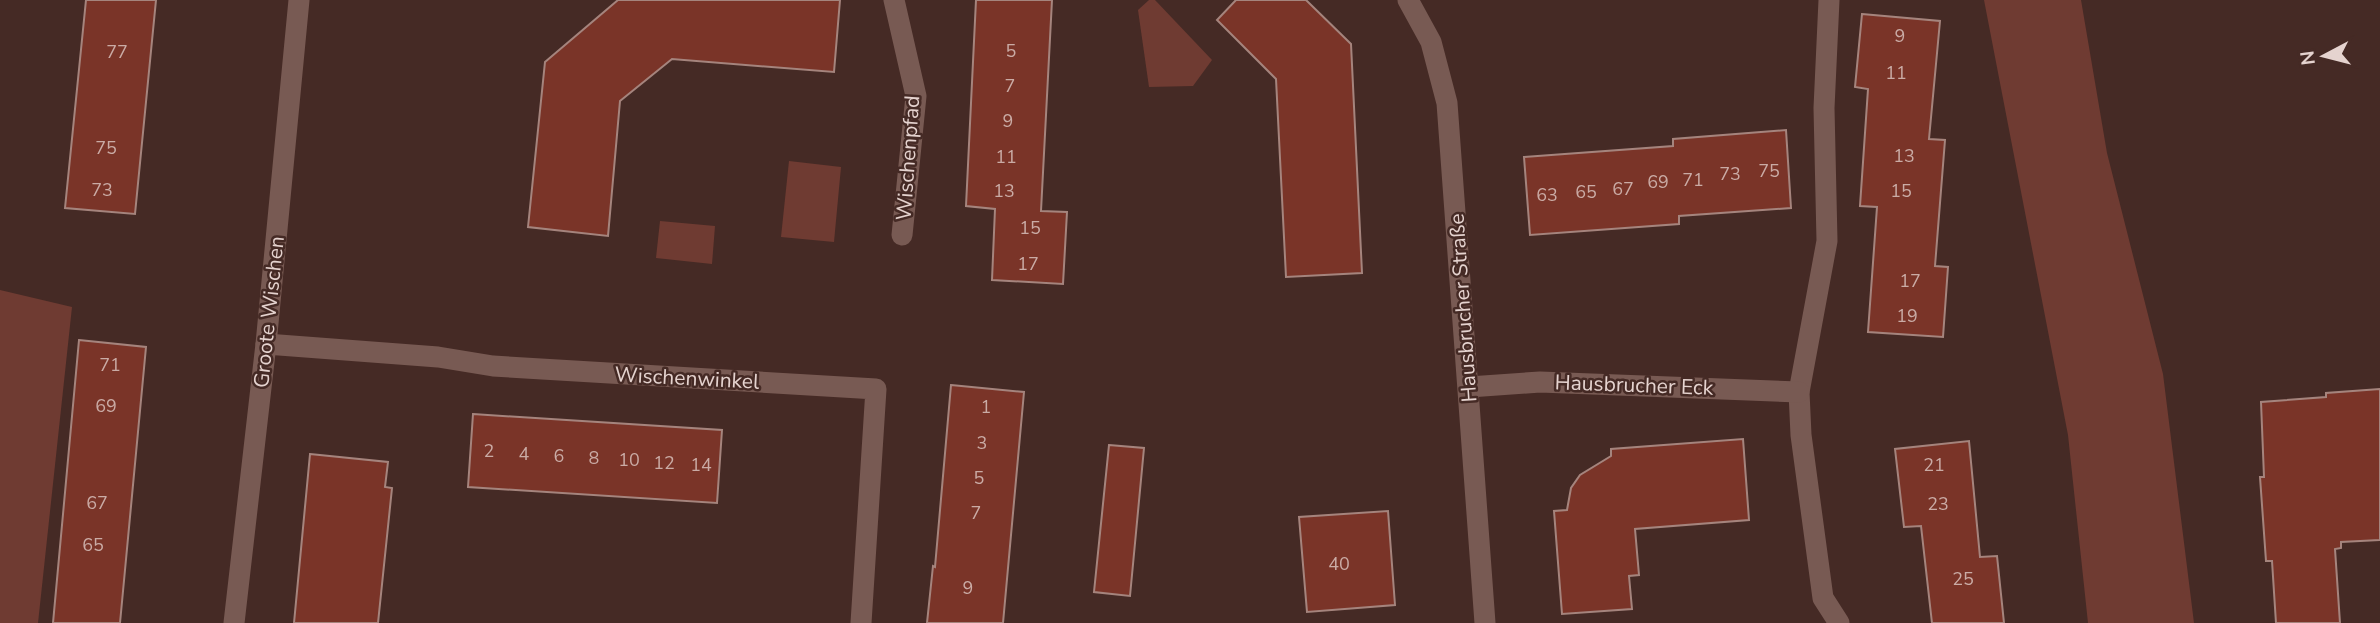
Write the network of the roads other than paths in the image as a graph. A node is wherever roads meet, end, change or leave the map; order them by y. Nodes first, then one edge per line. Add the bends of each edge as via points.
1 (299, 0) edge
2 (894, 0) edge
3 (1408, 0) edge
4 (1829, 0) edge
5 (902, 235) dead end
6 (266, 344) junction
7 (1469, 387) junction
8 (1799, 392) junction
9 (234, 623) edge
10 (861, 623) edge
11 (1485, 623) edge
12 (1839, 623) edge

1 - 6 street, Groote Wischen
2 - 5 street, Wischenpfad via 916,96
3 - 7 street, Hausbrucher Straße via 1431,42 1447,103
4 - 8 street via 1824,108 1827,242
6 - 9 street, Groote Wischen
6 - 10 street, Wischenwinkel via 438,357 492,366 876,389
7 - 8 street, Hausbrucher Eck via 1540,382
7 - 11 street, Hausbrucher Straße
8 - 12 street via 1823,598

